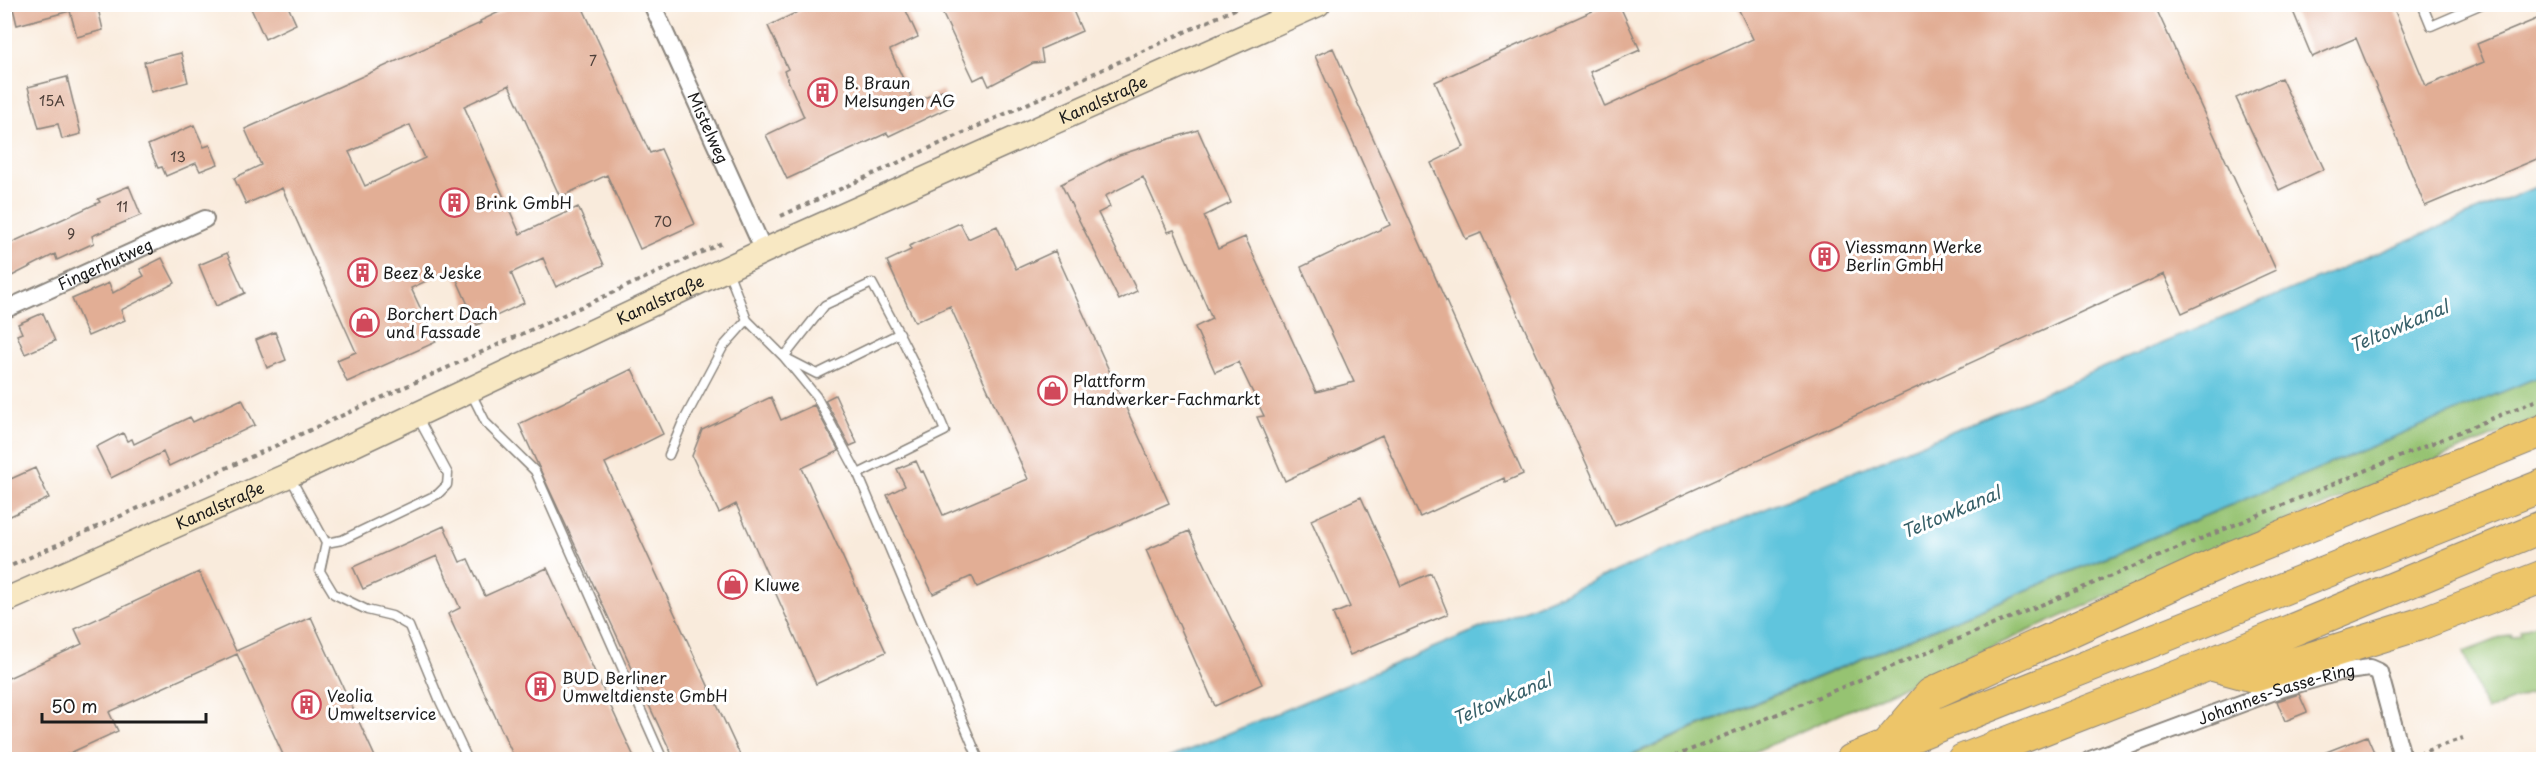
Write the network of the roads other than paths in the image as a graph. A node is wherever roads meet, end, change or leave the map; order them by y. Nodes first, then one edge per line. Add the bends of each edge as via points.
1 (652, 4) edge
2 (1318, 4) edge
3 (2422, 4) edge
4 (2482, 4) edge
5 (205, 219) dead end
6 (764, 251) junction
7 (727, 268) junction
8 (4, 310) edge
9 (747, 320) junction
10 (900, 333) junction
11 (784, 357) junction
12 (470, 391) junction
13 (416, 416) junction
14 (2544, 430) edge
15 (669, 455) dead end
16 (858, 474) junction
17 (289, 475) junction
18 (2544, 485) edge
19 (2544, 526) edge
20 (326, 543) junction
21 (2544, 576) edge
22 (4, 601) edge
23 (2210, 664) junction
24 (1887, 746) junction
25 (468, 759) edge
26 (663, 759) edge
27 (979, 759) edge
28 (1852, 759) edge
29 (1963, 759) edge
30 (2090, 759) edge
31 (2403, 759) edge

1 - 6 street, Mistelweg
2 - 6 street, Kanalstraße
3 - 4 lane via 2431,26
5 - 8 street, Fingerhutweg
6 - 7 street, Kanalstraße
7 - 9 lane
7 - 12 street, Kanalstraße
9 - 11 lane
9 - 15 lane via 723,347
10 - 11 lane via 817,374
10 - 11 lane via 872,283 825,305
10 - 16 lane via 945,431
11 - 16 lane via 816,396
12 - 13 street, Kanalstraße
12 - 26 lane via 486,423 536,471
13 - 17 street, Kanalstraße
13 - 20 lane via 448,474 447,484 438,494 342,540
14 - 24 highway via 2232,556 1931,694
16 - 27 lane
17 - 20 lane
17 - 22 street, Kanalstraße
18 - 24 highway
19 - 23 highway
20 - 25 lane via 320,571 334,594 409,626
21 - 23 highway via 2417,625 2254,676
23 - 29 highway
24 - 28 highway
30 - 31 street, Johannes-Sasse-Ring via 2283,688 2338,672 2370,668 2379,672

